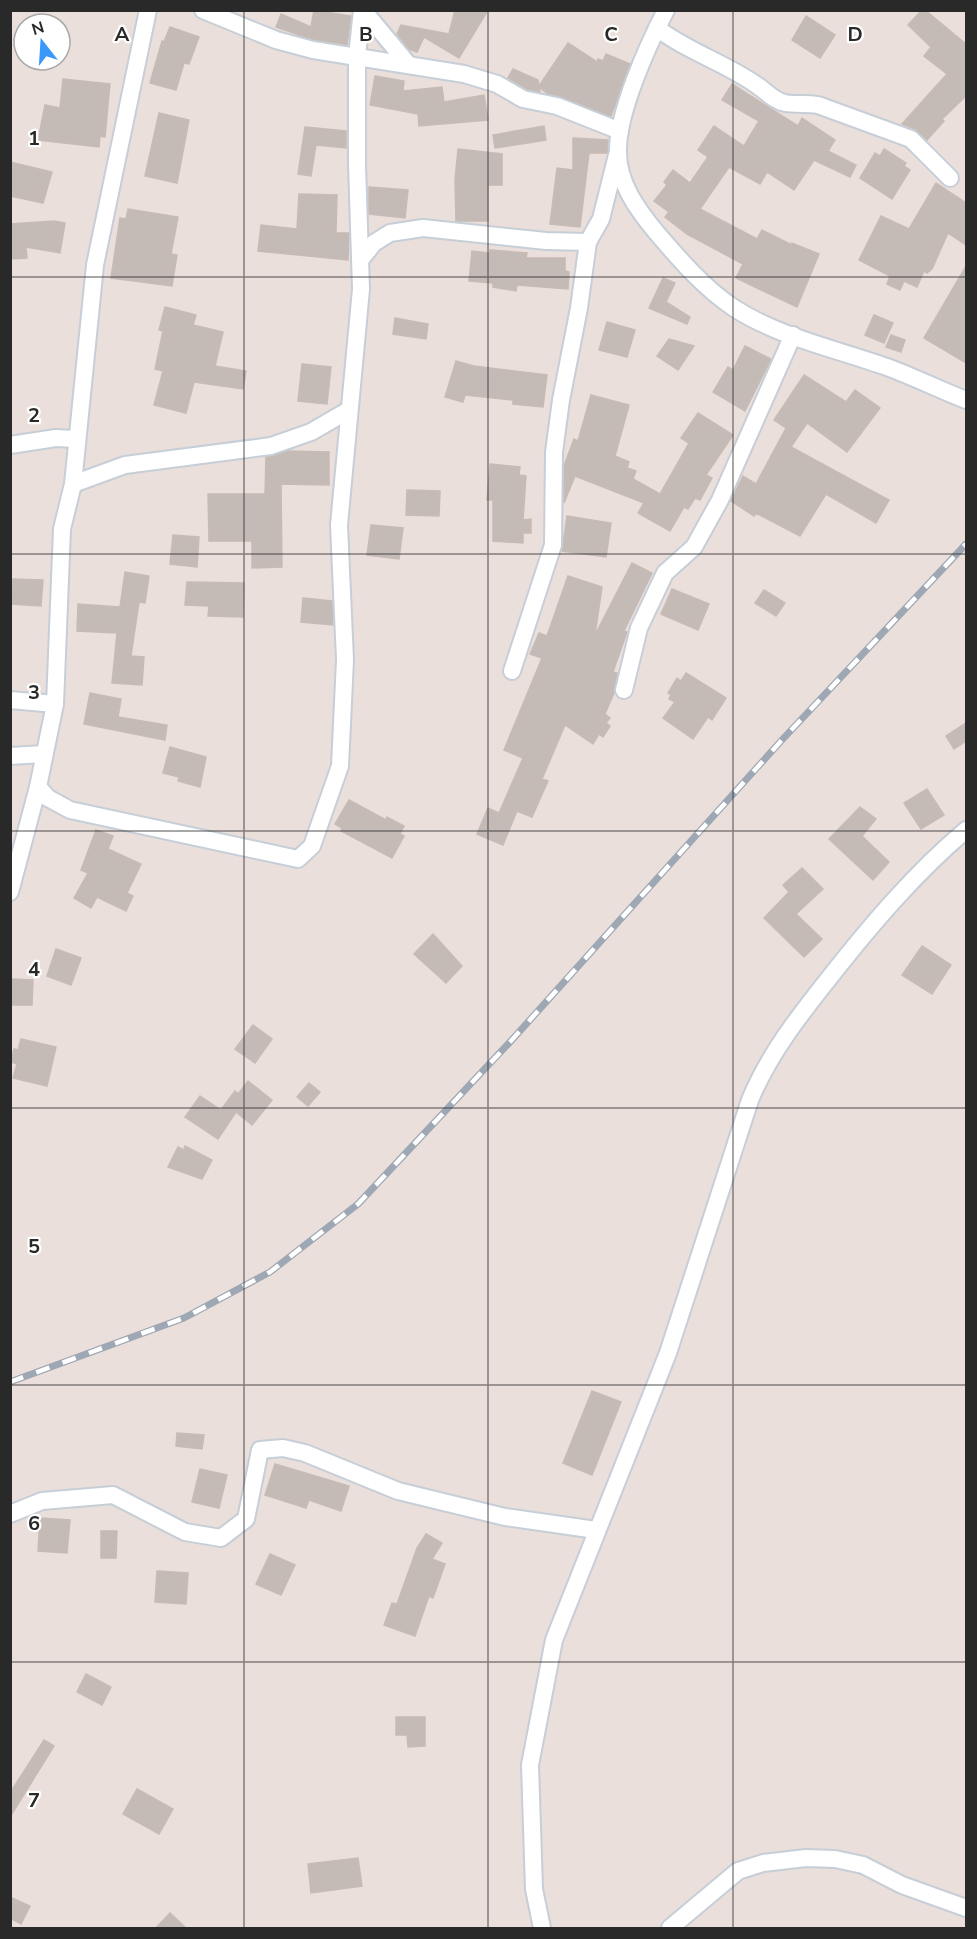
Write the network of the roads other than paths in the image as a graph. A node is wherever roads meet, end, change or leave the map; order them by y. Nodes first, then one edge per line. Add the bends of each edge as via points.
1 (148, 10) edge
2 (203, 10) edge
3 (363, 10) edge
4 (666, 10) edge
5 (657, 28) junction
6 (357, 57) junction
7 (408, 64) junction
8 (620, 131) junction
9 (617, 153) junction
10 (950, 178) dead end
11 (588, 242) junction
12 (361, 259) junction
13 (794, 335) junction
14 (966, 400) edge
15 (349, 410) junction
16 (75, 440) junction
17 (10, 445) edge
18 (73, 484) junction
19 (512, 670) dead end
20 (624, 690) dead end
21 (10, 700) edge
22 (55, 704) junction
23 (44, 754) junction
24 (10, 756) edge
25 (38, 787) junction
26 (966, 830) edge
27 (10, 892) edge
28 (10, 1514) edge
29 (596, 1530) junction
30 (966, 1908) edge
31 (542, 1929) edge
32 (670, 1929) edge

1 - 16 street via 95,265
2 - 6 street via 276,40
3 - 6 street
3 - 7 street
4 - 5 street
5 - 8 street
5 - 10 street via 677,44 759,86 771,98 818,105 911,139
6 - 7 street
6 - 12 street
7 - 8 street via 497,84 523,99 557,106
8 - 9 street
9 - 11 street via 601,219
9 - 13 street via 624,185 640,213 705,286 735,309
11 - 12 street via 423,228 390,233 374,243
11 - 19 street via 554,452 553,545
12 - 15 street
13 - 14 street
13 - 20 street via 720,500 694,547 665,573 643,619
15 - 18 street via 311,432 271,446 125,465
15 - 25 street via 339,525 345,660 340,766 312,846 298,859 271,855 70,810 48,798
16 - 17 street via 56,438
16 - 18 street
18 - 22 street via 62,529
21 - 22 street
22 - 23 street
23 - 24 street
23 - 25 street
25 - 27 street
26 - 29 street via 869,927 764,1067 733,1148 668,1353
28 - 29 street via 42,1501 113,1495 185,1532 221,1538 246,1519 260,1450 283,1448 398,1491 505,1517
29 - 31 street via 554,1640 530,1765 534,1889
30 - 32 street via 902,1885 863,1865 835,1858 806,1858 738,1871

